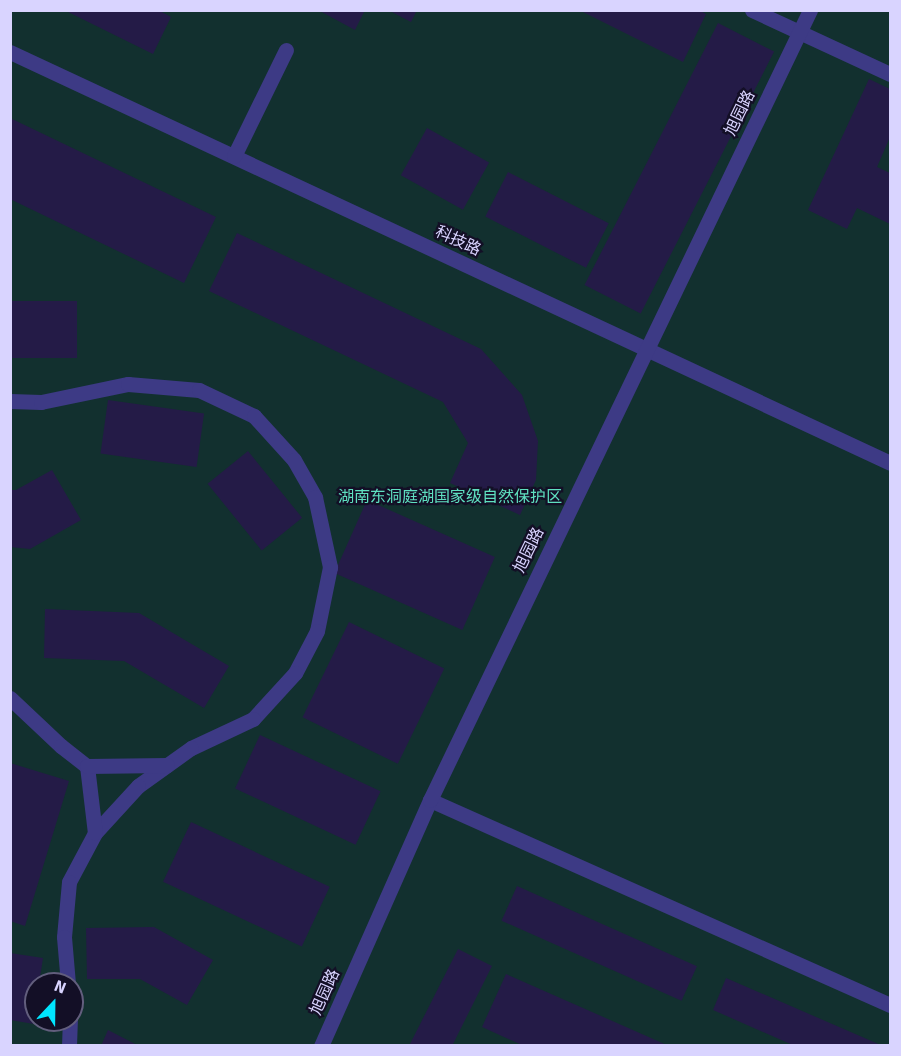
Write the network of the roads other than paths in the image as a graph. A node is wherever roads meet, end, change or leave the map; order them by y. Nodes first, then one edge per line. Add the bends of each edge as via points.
1 (752, 10) edge
2 (810, 10) edge
3 (800, 32) junction
4 (286, 50) dead end
5 (10, 52) edge
6 (891, 74) edge
7 (234, 156) junction
8 (645, 348) junction
9 (10, 401) edge
10 (891, 463) edge
11 (10, 698) edge
12 (167, 765) junction
13 (87, 766) junction
14 (430, 800) junction
15 (95, 833) junction
16 (67, 972) edge
17 (891, 1005) edge
18 (321, 1046) edge

1 - 3 street
2 - 3 street, 旭园路
3 - 6 street
3 - 8 street, 旭园路
4 - 7 street
5 - 7 street, 科技路
7 - 8 street, 科技路
8 - 10 street, 科技路
8 - 14 street, 旭园路
9 - 12 street via 41,402 128,384 199,390 254,416 294,460 315,497 330,567 317,631 295,673 253,719 191,748
11 - 13 street
12 - 13 street
12 - 15 street via 138,786
13 - 15 street
14 - 17 street
14 - 18 street, 旭园路
15 - 16 street via 69,882 64,937

